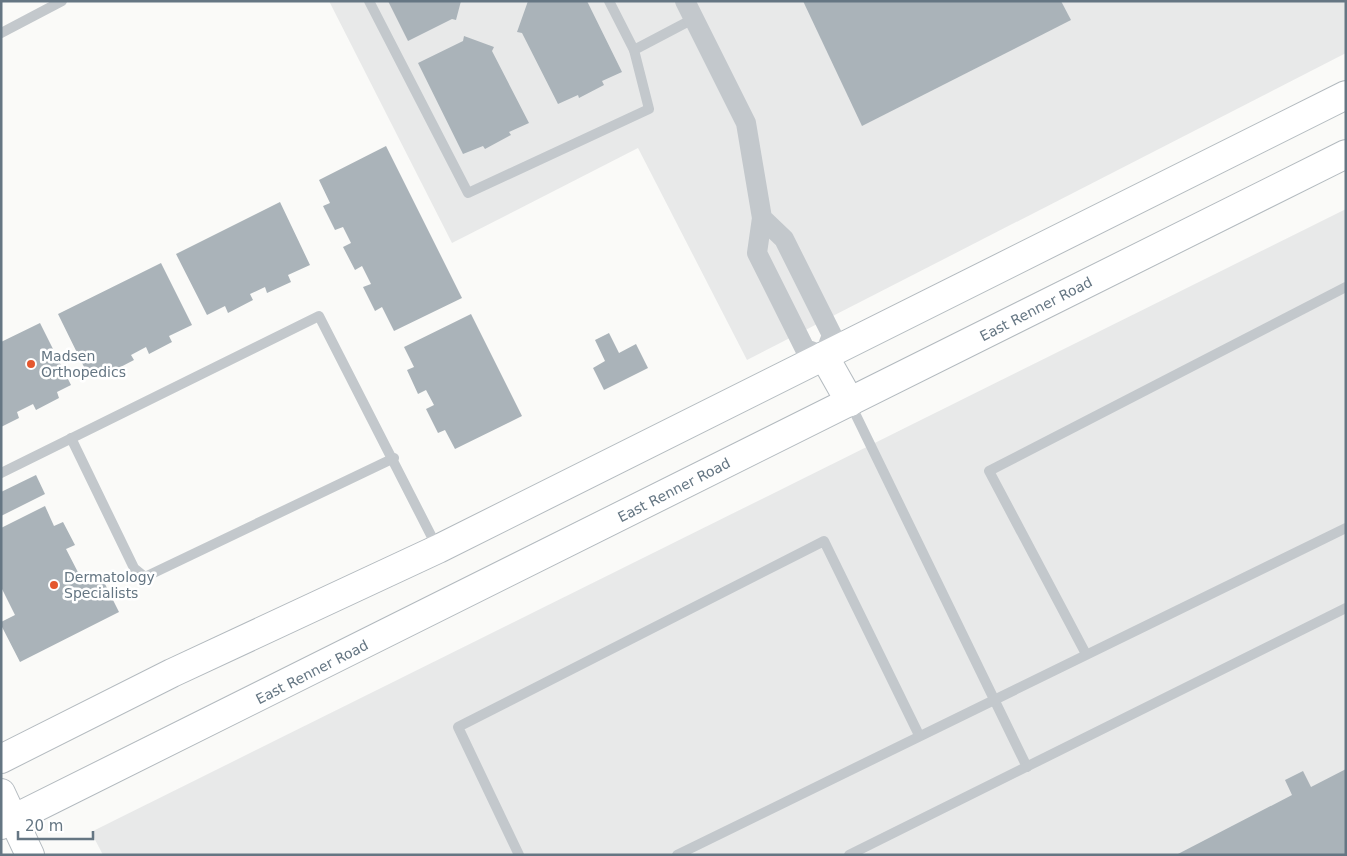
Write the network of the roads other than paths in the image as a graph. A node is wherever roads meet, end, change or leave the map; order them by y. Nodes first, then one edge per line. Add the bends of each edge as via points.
1 (62, 1) edge
2 (369, 1) edge
3 (609, 1) edge
4 (689, 10) edge
5 (1, 33) edge
6 (634, 50) junction
7 (1346, 95) edge
8 (1346, 154) edge
9 (762, 218) junction
10 (1346, 287) edge
11 (824, 356) junction
12 (850, 402) junction
13 (71, 438) junction
14 (394, 458) junction
15 (1, 474) edge
16 (1346, 528) edge
17 (438, 549) junction
18 (1346, 608) edge
19 (1086, 654) junction
20 (994, 698) junction
21 (920, 735) junction
22 (1, 759) edge
23 (1027, 766) junction
24 (1, 793) edge
25 (6, 822) edge
26 (30, 855) edge
27 (519, 855) edge
28 (677, 855) edge
29 (849, 855) edge

1 - 5 lane
2 - 6 lane via 468,193 649,109
3 - 6 lane
4 - 6 lane
4 - 9 street via 746,123
7 - 11 main road
8 - 12 main road, East Renner Road
9 - 11 street via 784,239 832,335
9 - 11 street via 757,253 805,349
10 - 19 lane via 989,471
11 - 12 main road
11 - 17 main road
12 - 20 lane
12 - 25 main road, East Renner Road
13 - 14 lane via 134,568 145,577
13 - 14 lane via 319,316
13 - 15 lane
14 - 17 lane
16 - 19 lane
17 - 22 main road via 172,673
18 - 23 lane
19 - 20 lane
20 - 21 lane
20 - 23 lane
21 - 27 lane via 824,541 458,726
21 - 28 lane
23 - 29 lane
24 - 25 main road
25 - 26 main road

